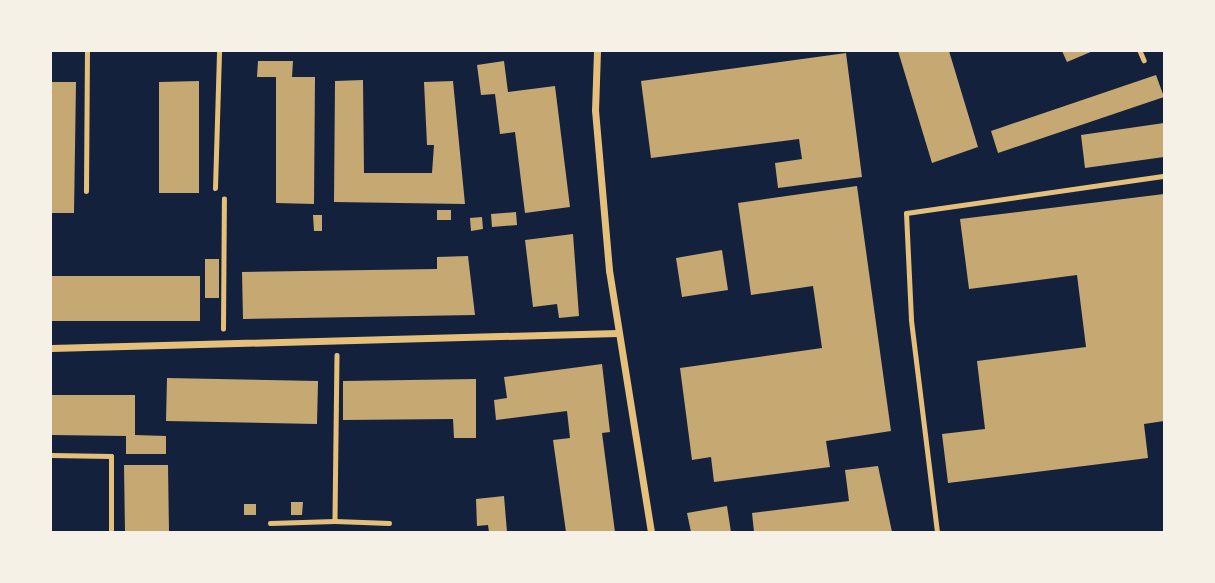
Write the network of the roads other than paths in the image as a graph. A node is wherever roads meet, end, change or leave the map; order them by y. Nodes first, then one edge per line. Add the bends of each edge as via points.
1 (87, 51) edge
2 (219, 51) edge
3 (597, 51) edge
4 (1164, 176) edge
5 (215, 188) road end
6 (86, 191) dead end
7 (618, 333) junction
8 (51, 348) edge
9 (51, 456) edge
10 (111, 532) edge
11 (651, 532) edge
12 (937, 532) edge

1 - 6 lane
2 - 5 lane
3 - 7 street via 595,110 601,199
4 - 12 lane via 906,213 911,319
7 - 8 street
7 - 11 street
9 - 10 lane via 111,456

